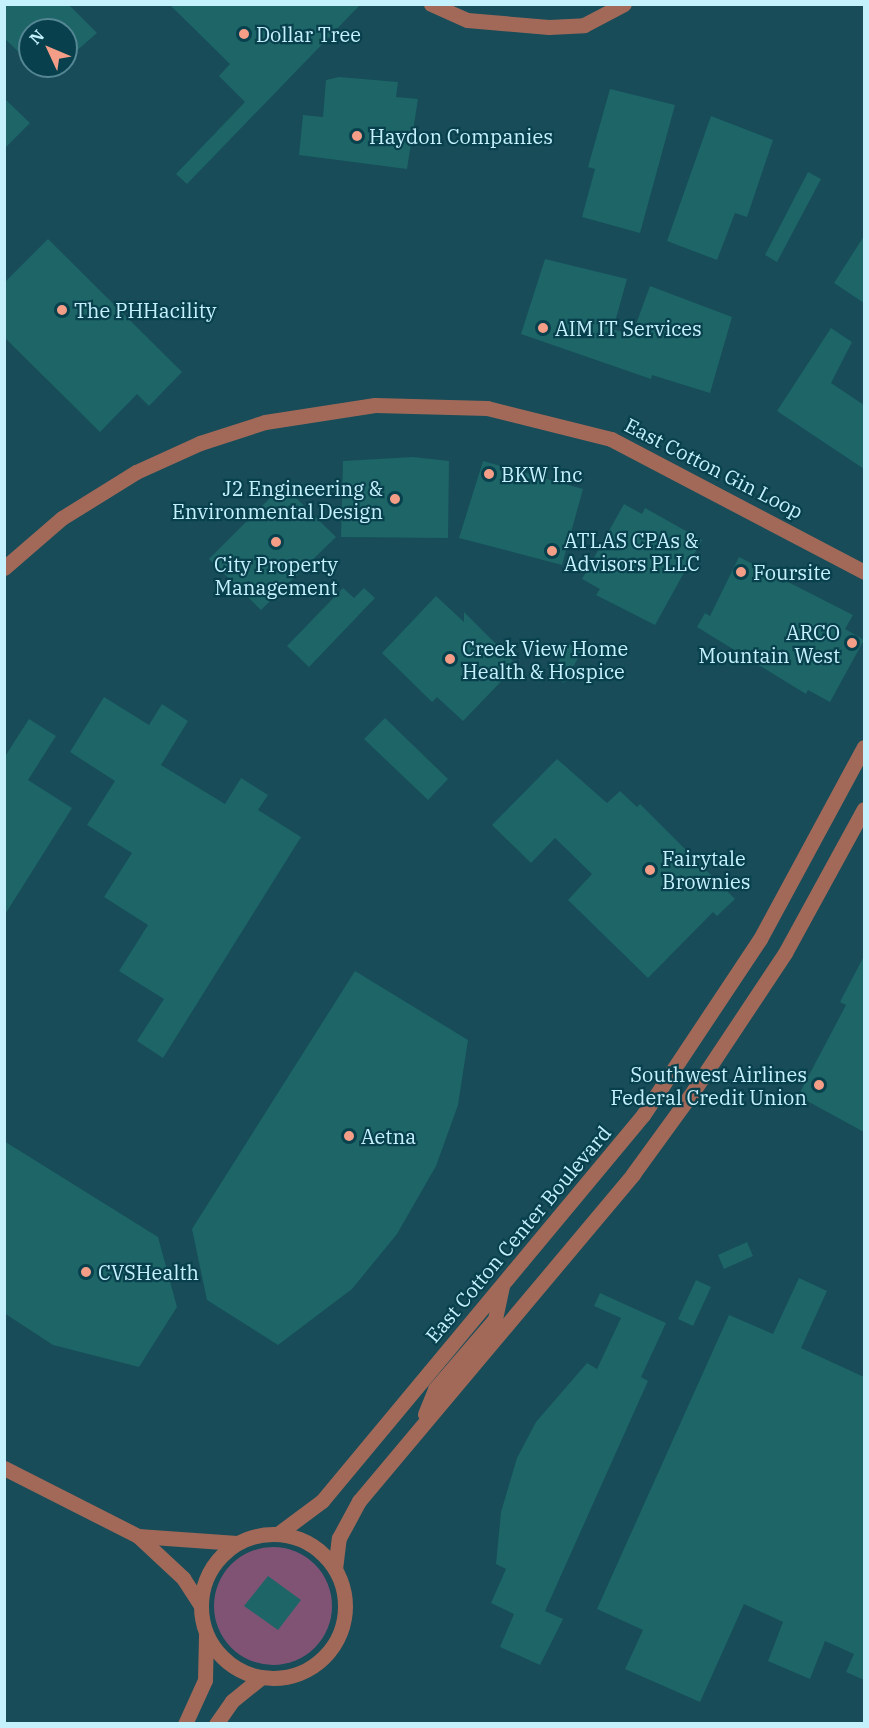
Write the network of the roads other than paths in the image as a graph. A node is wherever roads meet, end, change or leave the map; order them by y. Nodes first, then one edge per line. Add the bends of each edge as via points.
1 (431, 4) edge
2 (624, 4) edge
3 (4, 568) edge
4 (864, 572) edge
5 (864, 747) edge
6 (864, 809) edge
7 (502, 1287) junction
8 (417, 1430) junction
9 (4, 1468) edge
10 (279, 1533) junction
11 (138, 1536) junction
12 (237, 1543) junction
13 (335, 1569) junction
14 (200, 1604) junction
15 (206, 1635) junction
16 (262, 1677) junction
17 (185, 1724) edge
18 (216, 1724) edge

1 - 2 street via 467,20 549,27 584,25
3 - 4 street, East Cotton Gin Loop via 62,518 136,472 200,443 265,422 375,405 487,408 611,439 750,507
5 - 7 street, East Cotton Center Boulevard via 759,939 673,1072 611,1156
6 - 8 street via 785,953 694,1090 633,1174
7 - 8 street via 495,1319 435,1389
7 - 10 street, East Cotton Center Boulevard via 322,1502
8 - 13 street via 349,1516 335,1550
9 - 11 street
10 - 12 street, East Cotton Center Boulevard
10 - 13 street via 312,1545
11 - 12 street, East Cotton Center Boulevard
11 - 14 street via 181,1575
12 - 14 street via 209,1572
13 - 16 street via 345,1604 333,1646 299,1673
14 - 15 street
15 - 16 street via 230,1664
15 - 17 street via 206,1680
16 - 18 street via 232,1701

